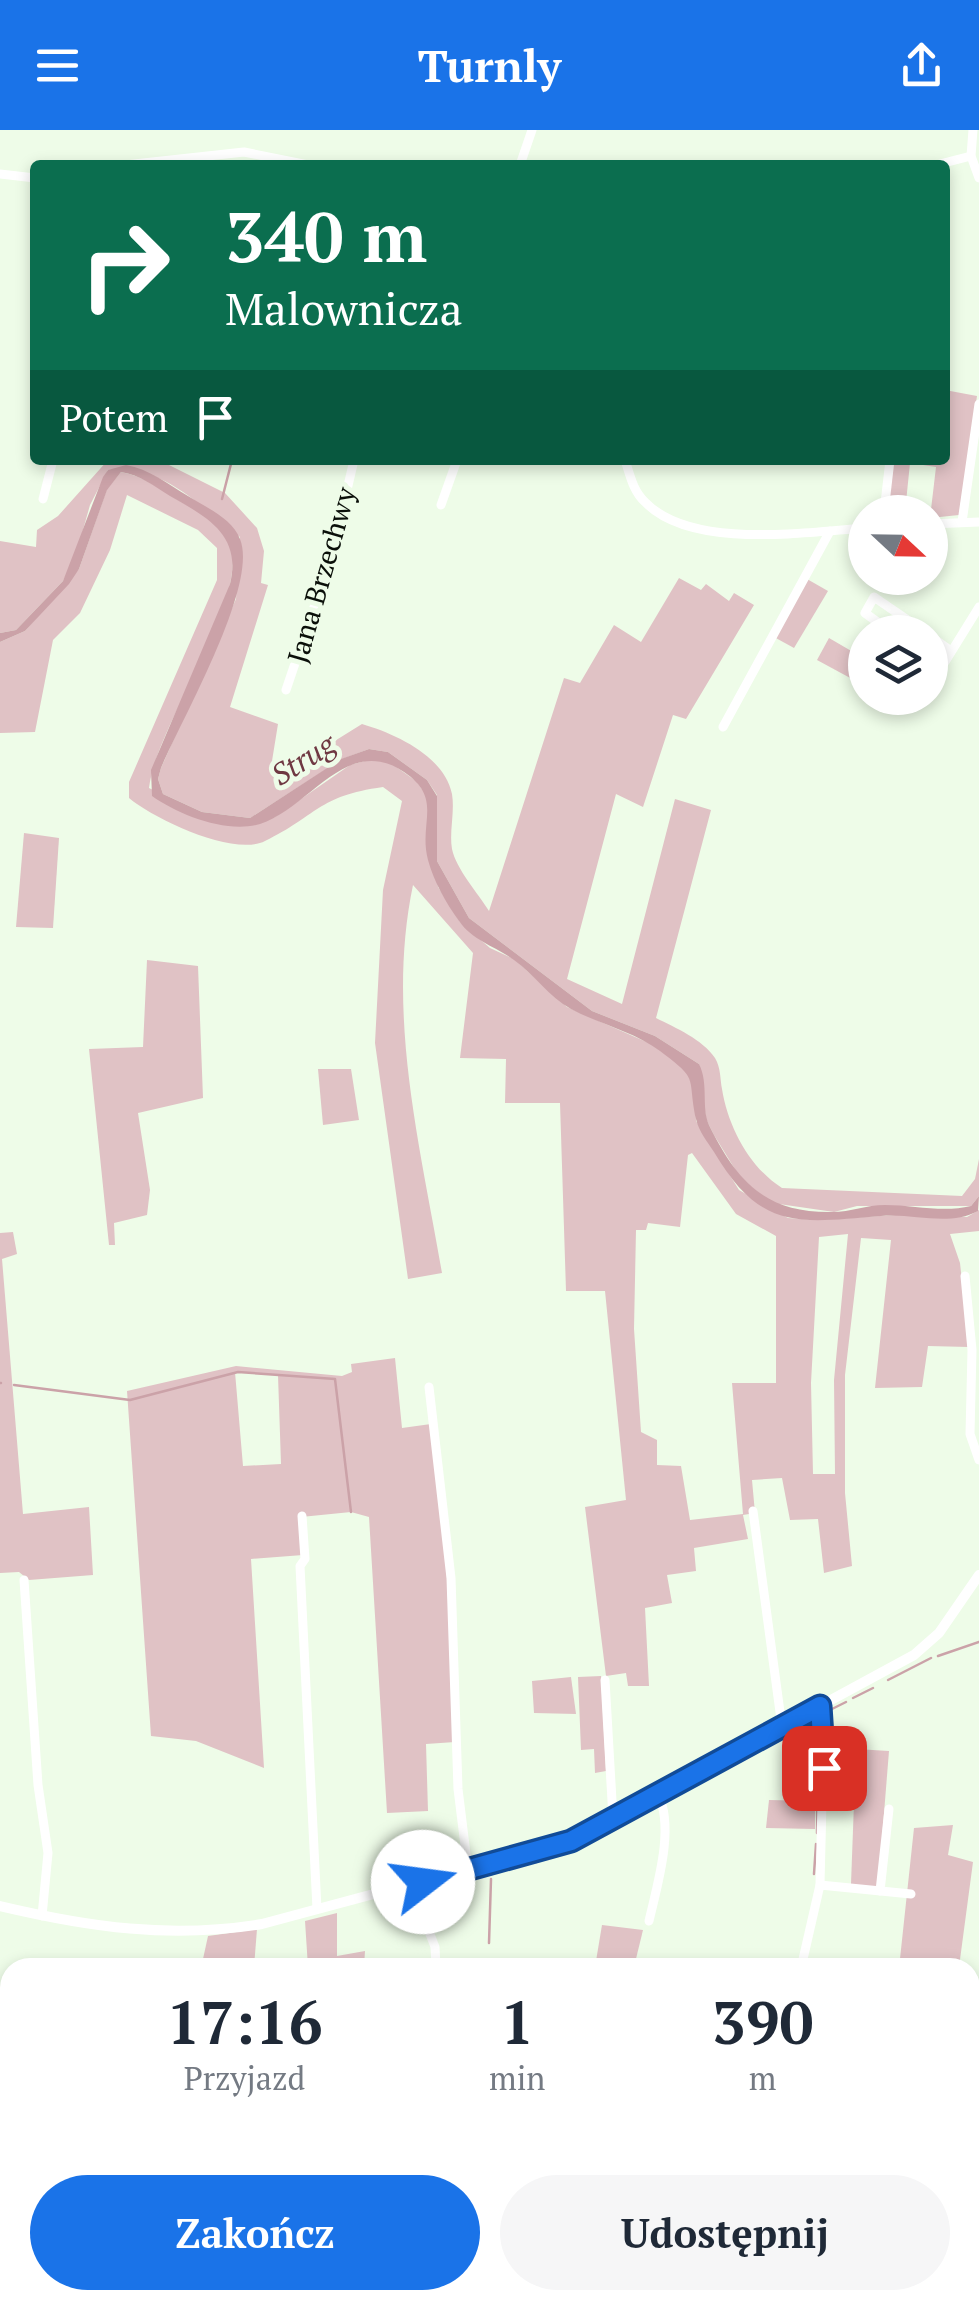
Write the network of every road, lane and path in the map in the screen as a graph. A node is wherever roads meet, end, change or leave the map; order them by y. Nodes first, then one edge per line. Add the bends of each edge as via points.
1 (532, 130) edge
2 (973, 130) edge
3 (205, 153) junction
4 (972, 156) junction
5 (159, 160) edge
6 (204, 160) edge
7 (289, 160) edge
8 (522, 160) edge
9 (950, 162) edge
10 (0, 174) edge
11 (30, 177) edge
12 (979, 178) edge
13 (979, 404) edge
14 (52, 465) edge
15 (353, 465) edge
16 (456, 465) edge
17 (627, 465) edge
18 (889, 465) edge
19 (886, 495) edge
20 (43, 499) dead end
21 (441, 505) dead end
22 (962, 522) junction
23 (979, 522) edge
24 (948, 523) edge
25 (848, 529) edge
26 (830, 531) junction
27 (979, 607) edge
28 (868, 615) edge
29 (900, 615) edge
30 (948, 649) edge
31 (951, 651) junction
32 (948, 656) edge
33 (286, 690) dead end
34 (723, 727) dead end
35 (965, 1276) dead end
36 (429, 1387) dead end
37 (979, 1460) edge
38 (753, 1511) dead end
39 (302, 1516) dead end
40 (979, 1576) edge
41 (24, 1580) dead end
42 (605, 1680) dead end
43 (820, 1706) junction
44 (782, 1727) junction
45 (658, 1794) junction
46 (888, 1809) dead end
47 (613, 1818) junction
48 (468, 1870) junction
49 (411, 1885) junction
50 (820, 1885) junction
51 (880, 1891) junction
52 (911, 1894) dead end
53 (0, 1906) edge
54 (317, 1910) junction
55 (42, 1916) junction
56 (649, 1921) dead end
57 (435, 1958) edge
58 (803, 1958) edge

1 - 8 street
2 - 4 street
3 - 5 street
3 - 6 street
3 - 7 street
4 - 9 street
4 - 12 street
10 - 11 street
13 - 22 street
14 - 20 street
15 - 33 street, Jana Brzechwy via 332,554
16 - 21 street
17 - 26 street via 641,499 676,520 761,536
18 - 19 street
22 - 23 street
22 - 24 street
25 - 26 street
26 - 34 street
27 - 31 street
28 - 29 street via 874,597
30 - 31 street
31 - 32 street
35 - 37 street via 970,1434
36 - 48 street via 451,1578 458,1789
38 - 44 street
39 - 54 street
40 - 43 street via 923,1649
41 - 55 street via 48,1853
42 - 47 street
43 - 44 street
43 - 50 street
44 - 45 street
45 - 47 street
45 - 56 street via 663,1828
46 - 51 street
47 - 48 street via 554,1847
48 - 49 street
49 - 54 street
49 - 57 street
50 - 51 street
50 - 58 street
51 - 52 street
53 - 55 street
54 - 55 street via 241,1927 168,1933

